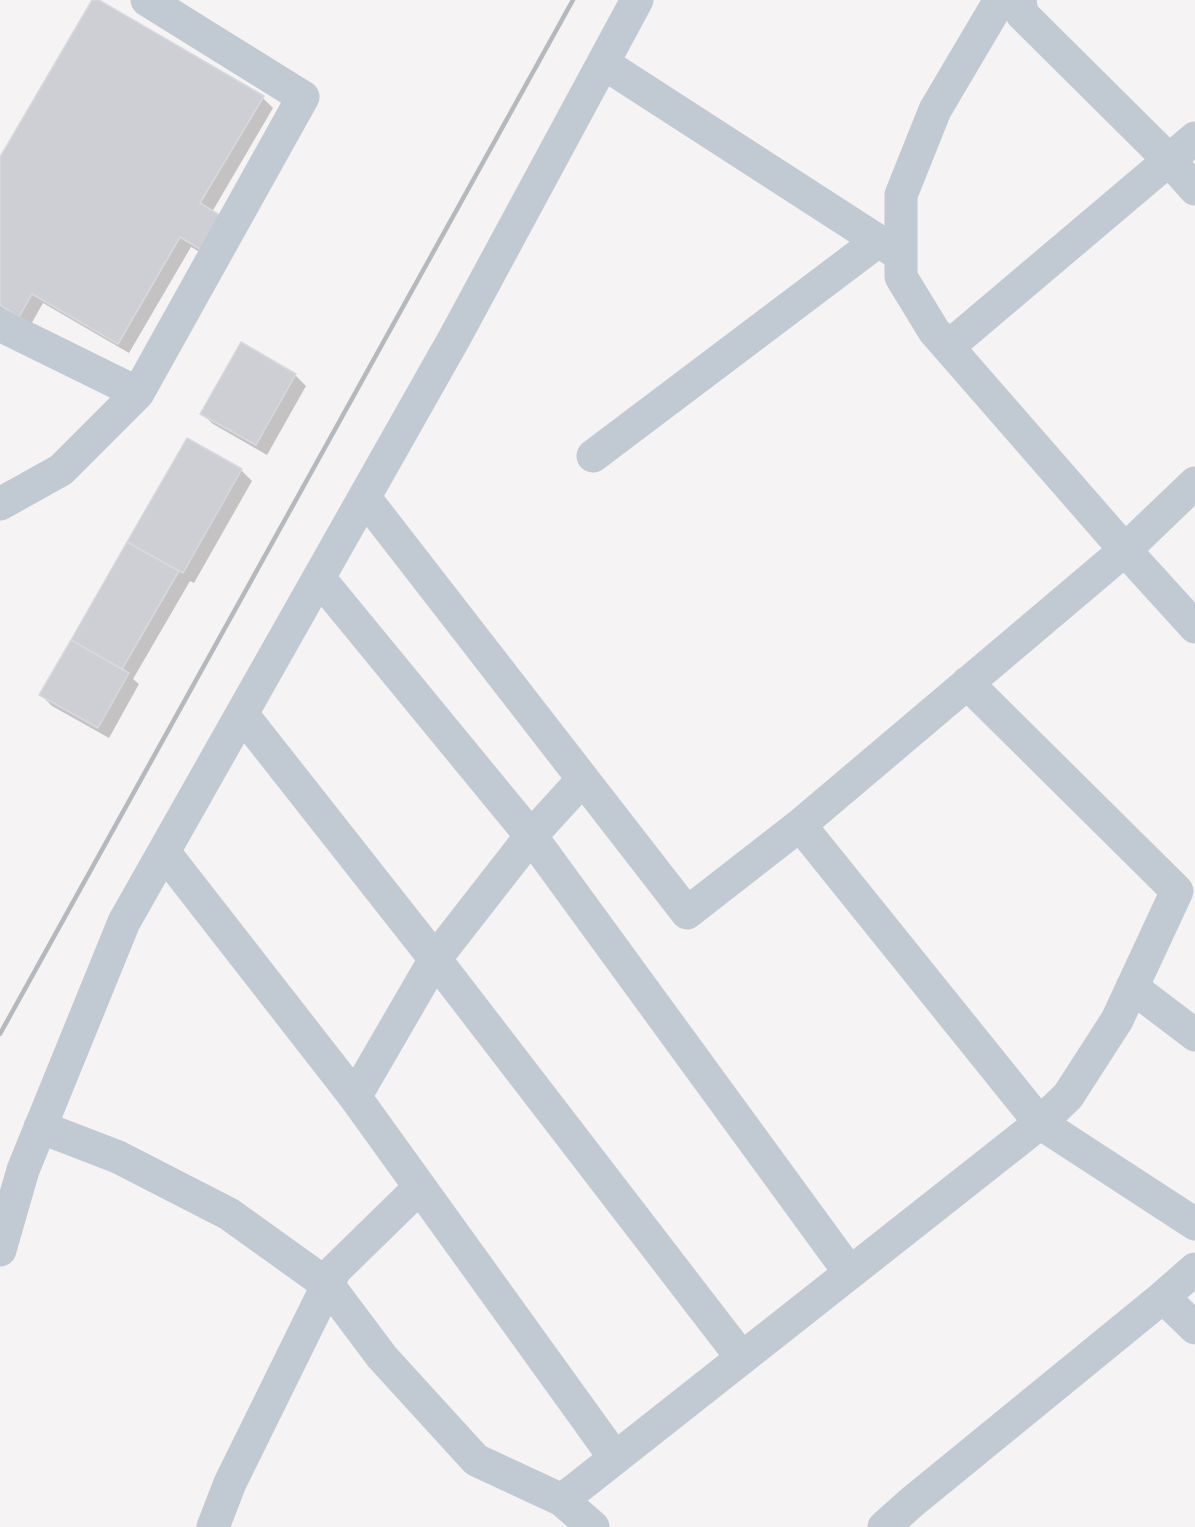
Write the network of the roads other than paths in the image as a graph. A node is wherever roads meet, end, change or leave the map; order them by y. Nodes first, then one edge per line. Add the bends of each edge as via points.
1 (147, 0) edge
2 (637, 0) edge
3 (1000, 0) edge
4 (1020, 0) edge
5 (603, 63) junction
6 (1195, 138) edge
7 (1168, 160) junction
8 (1195, 189) edge
9 (890, 248) junction
10 (0, 325) edge
11 (948, 347) junction
12 (138, 393) junction
13 (593, 456) dead end
14 (1195, 483) edge
15 (365, 498) junction
16 (0, 504) edge
17 (1125, 550) junction
18 (319, 578) junction
19 (1195, 627) edge
20 (967, 683) junction
21 (242, 714) junction
22 (583, 779) junction
23 (800, 825) junction
24 (531, 836) junction
25 (164, 852) junction
26 (435, 959) junction
27 (1132, 987) junction
28 (1195, 1035) edge
29 (355, 1096) junction
30 (1040, 1123) junction
31 (40, 1127) junction
32 (420, 1187) junction
33 (1195, 1224) edge
34 (0, 1250) edge
35 (1195, 1269) edge
36 (850, 1273) junction
37 (328, 1285) junction
38 (1163, 1297) junction
39 (1195, 1328) edge
40 (742, 1358) junction
41 (615, 1458) junction
42 (562, 1500) junction
43 (216, 1526) edge
44 (593, 1527) edge
45 (884, 1527) edge

1 - 12 street via 303,97
2 - 5 street
3 - 9 street via 935,110 901,195
4 - 7 street via 1022,14
5 - 9 street
5 - 15 street
6 - 7 street
7 - 8 street
7 - 11 street
9 - 11 street via 901,277
9 - 13 street
10 - 12 street
11 - 17 street
12 - 16 street via 61,470
14 - 17 street
15 - 18 street
15 - 22 street
17 - 19 street
17 - 20 street
18 - 21 street
18 - 24 street
20 - 23 street
20 - 27 street via 1177,891
21 - 25 street
21 - 26 street
22 - 23 street via 687,913
22 - 24 street
23 - 30 street
24 - 26 street
24 - 36 street
25 - 29 street
25 - 31 street via 124,922
26 - 29 street
26 - 40 street
27 - 28 street
27 - 30 street via 1117,1020 1068,1096
29 - 32 street
30 - 33 street
30 - 36 street
31 - 34 street
31 - 37 street via 118,1157 230,1214
32 - 37 street via 335,1270
32 - 41 street
35 - 38 street
36 - 40 street
37 - 42 street via 381,1357 476,1460
37 - 43 street via 230,1484
38 - 39 street
38 - 45 street
40 - 41 street
41 - 42 street
42 - 44 street

